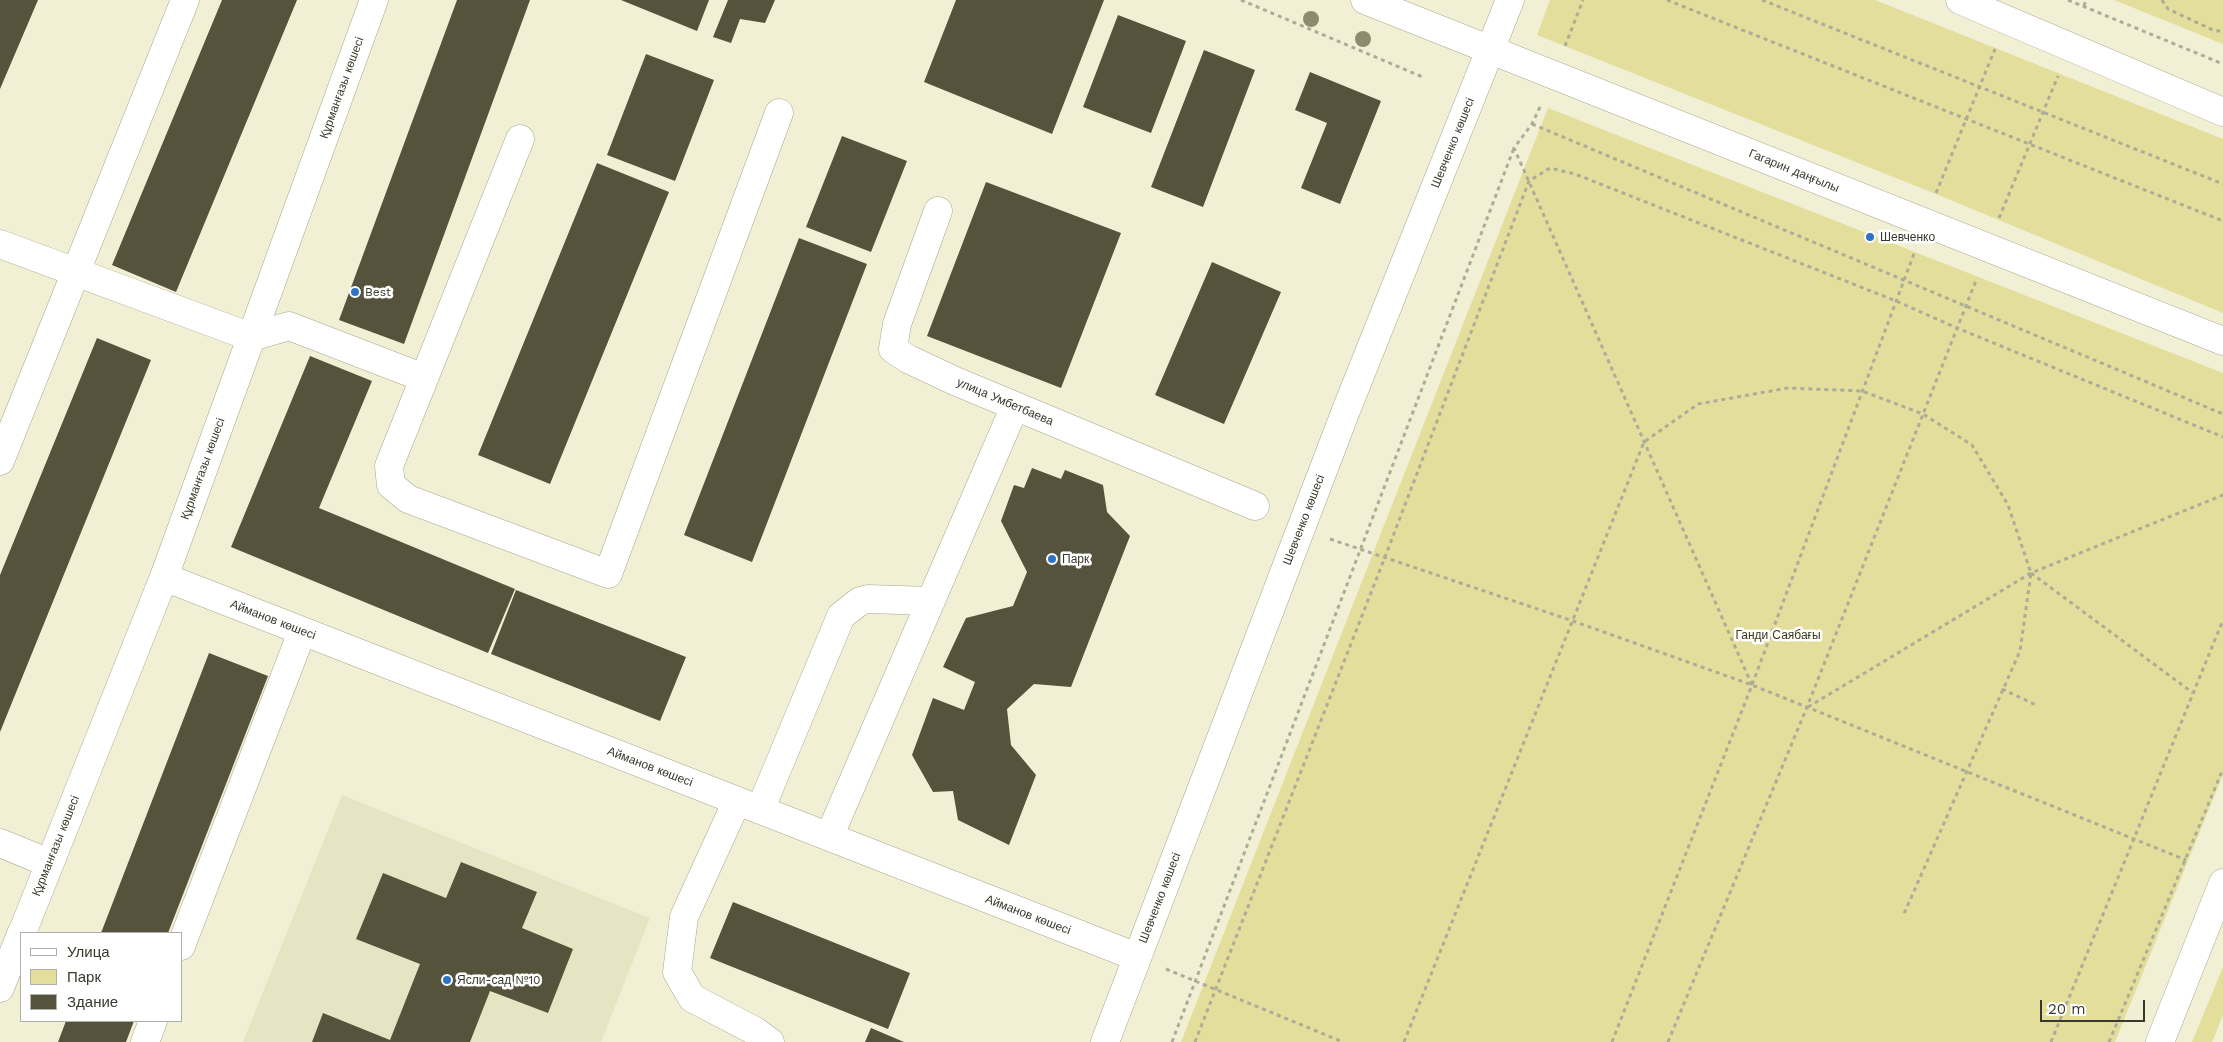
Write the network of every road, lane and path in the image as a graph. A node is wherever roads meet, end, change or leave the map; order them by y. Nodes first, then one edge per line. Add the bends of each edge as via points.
1 (185, 0) edge
2 (374, 0) edge
3 (1241, 0) edge
4 (1365, 0) edge
5 (1510, 0) edge
6 (1583, 0) edge
7 (1667, 0) edge
8 (1762, 0) edge
9 (1960, 0) edge
10 (2068, 0) edge
11 (2086, 0) edge
12 (2162, 0) edge
13 (2084, 6) junction
14 (2223, 31) edge
15 (1565, 46) dead end
16 (1995, 48) dead end
17 (1490, 49) junction
18 (2223, 64) edge
19 (2059, 74) dead end
20 (1425, 78) dead end
21 (1979, 87) junction
22 (1540, 107) dead end
23 (2043, 112) junction
24 (2223, 112) edge
25 (779, 113) dead end
26 (1967, 119) junction
27 (1532, 124) junction
28 (520, 139) dead end
29 (2030, 144) junction
30 (1514, 148) junction
31 (1529, 181) junction
32 (2223, 184) edge
33 (1936, 194) dead end
34 (938, 211) dead end
35 (1998, 220) dead end
36 (2223, 221) edge
37 (1926, 223) junction
38 (0, 244) edge
39 (1989, 248) junction
40 (76, 273) junction
41 (1904, 280) junction
42 (1896, 300) junction
43 (1966, 306) junction
44 (1957, 328) junction
45 (251, 337) junction
46 (2223, 342) edge
47 (424, 378) junction
48 (1862, 391) junction
49 (1015, 406) junction
50 (1923, 414) junction
51 (2223, 414) edge
52 (2223, 437) edge
53 (1644, 442) junction
54 (0, 461) edge
55 (2223, 495) edge
56 (1255, 506) dead end
57 (1327, 538) dead end
58 (1361, 549) junction
59 (1385, 557) junction
60 (2031, 573) junction
61 (164, 578) junction
62 (931, 601) junction
63 (2223, 620) edge
64 (1573, 622) junction
65 (302, 632) junction
66 (1752, 685) junction
67 (2002, 688) junction
68 (2192, 693) junction
69 (2036, 705) dead end
70 (1807, 707) junction
71 (2223, 769) edge
72 (1966, 771) junction
73 (749, 806) junction
74 (829, 837) junction
75 (2133, 838) junction
76 (0, 843) edge
77 (2186, 860) junction
78 (50, 863) junction
79 (2223, 883) edge
80 (1903, 916) dead end
81 (23, 932) edge
82 (20, 939) edge
83 (182, 943) edge
84 (1137, 957) junction
85 (1195, 981) junction
86 (0, 988) edge
87 (1216, 990) junction
88 (153, 1022) edge
89 (144, 1042) edge
90 (770, 1042) edge
91 (1105, 1042) edge
92 (1172, 1042) edge
93 (1195, 1042) edge
94 (1343, 1042) edge
95 (1404, 1042) edge
96 (1612, 1042) edge
97 (1668, 1042) edge
98 (2050, 1042) edge
99 (2109, 1042) edge
100 (2160, 1042) edge

1 - 40 street
2 - 45 street, Құрманғазы көшесі
3 - 20 path
4 - 17 street, Гагарин даңғылы
5 - 17 street, Шевченко көшесі
6 - 15 path
7 - 26 path
8 - 21 path
9 - 24 street
10 - 13 path
11 - 13 path
12 - 14 path via 2168,9 2215,31
13 - 18 path
16 - 21 path
17 - 37 street, Гагарин даңғылы
17 - 84 street, Шевченко көшесі via 1345,412
19 - 23 path
21 - 23 path
21 - 26 path
22 - 27 path
23 - 29 path
23 - 32 path
25 - 47 street via 608,574 408,499 391,485 389,466
26 - 29 path
26 - 33 path
27 - 30 path
27 - 41 path
28 - 47 street
29 - 35 path
29 - 36 path
30 - 31 path
30 - 58 path
31 - 42 path via 1550,168 1575,174
31 - 53 path
31 - 59 path
34 - 49 street, улица Умбетбаева via 897,324 893,348 916,363
37 - 39 street, Гагарин даңғылы
37 - 41 path
38 - 40 street
39 - 43 path
39 - 46 street, Гагарин даңғылы
40 - 45 street
40 - 54 street
41 - 42 path
41 - 43 path
42 - 44 path
42 - 48 path
43 - 44 path
43 - 51 path
44 - 50 path
44 - 52 path
45 - 47 street via 289,326
45 - 61 street, Құрманғазы көшесі
48 - 50 path
48 - 53 path via 1788,388 1698,404
48 - 66 path
49 - 56 street, улица Умбетбаева
49 - 62 street
50 - 60 path via 1972,445 2008,504
50 - 70 path
53 - 64 path
53 - 66 path
55 - 60 path
57 - 58 path
58 - 59 path
58 - 85 path
59 - 64 path
59 - 87 path
60 - 67 path via 2020,651
60 - 68 path
60 - 70 path
61 - 65 street, Айманов көшесі
61 - 78 street, Құрманғазы көшесі
62 - 73 street via 868,599 860,601 841,616
62 - 74 street
63 - 68 path
64 - 66 path
64 - 95 path
65 - 73 street, Айманов көшесі
65 - 83 street
66 - 70 path
66 - 96 path
67 - 69 path
67 - 72 path
68 - 75 path
70 - 72 path
70 - 97 path
71 - 77 path
72 - 75 path
72 - 80 path
73 - 74 street, Айманов көшесі
73 - 90 street via 684,917 677,972 692,998
74 - 84 street, Айманов көшесі
75 - 77 path
75 - 98 path
76 - 78 street
77 - 99 path
78 - 81 street, Құрманғазы көшесі
79 - 100 street
82 - 86 street, Құрманғазы көшесі
84 - 85 path
84 - 91 street, Шевченко көшесі
85 - 87 path
85 - 92 path
87 - 93 path
87 - 94 path
88 - 89 street

